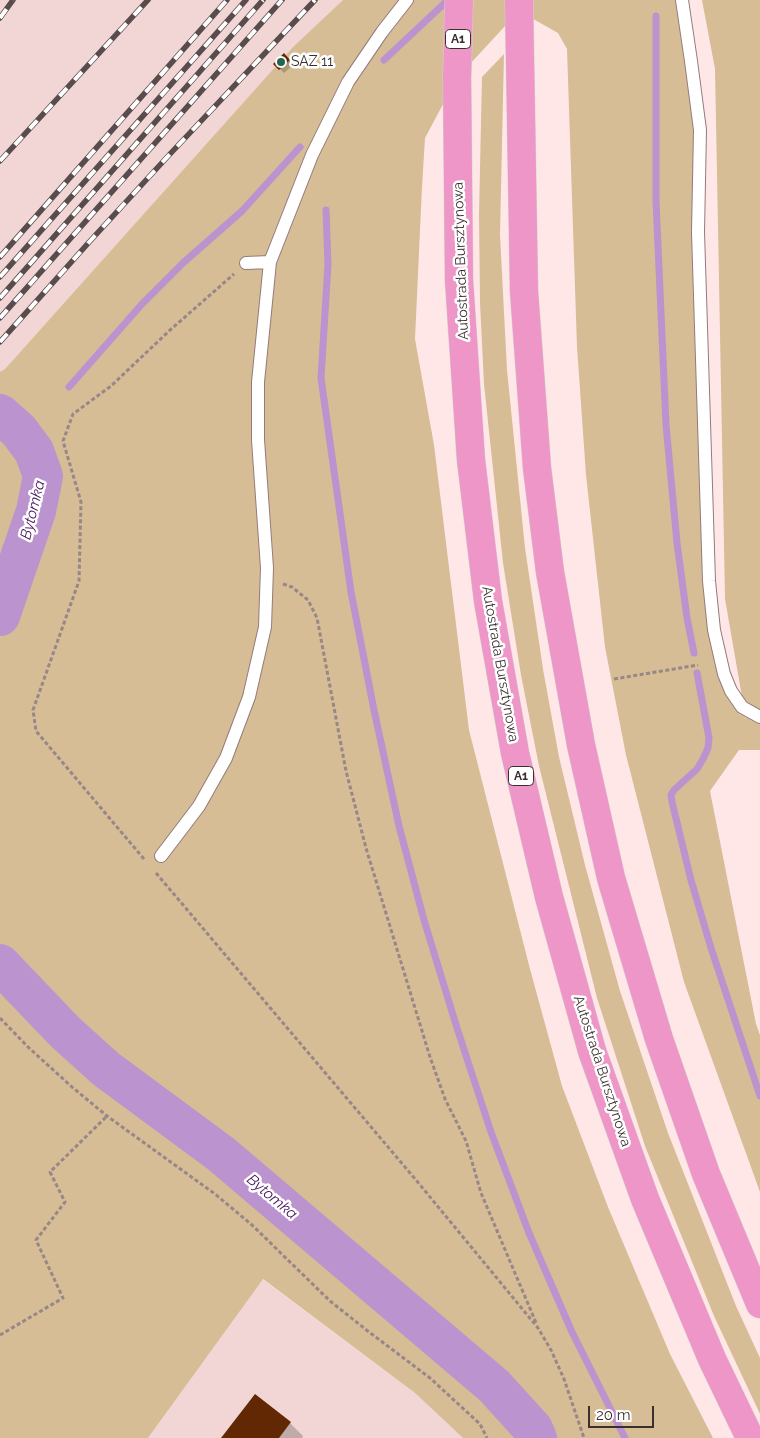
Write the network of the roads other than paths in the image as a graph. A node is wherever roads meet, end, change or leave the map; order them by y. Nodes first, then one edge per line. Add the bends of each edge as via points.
1 (407, 0) edge
2 (459, 0) edge
3 (682, 0) edge
4 (519, 5) edge
5 (270, 262) junction
6 (246, 263) road end
7 (760, 717) edge
8 (162, 856) dead end
9 (760, 1304) edge
10 (750, 1438) edge

1 - 5 lane via 348,82 312,155
2 - 10 highway, Autostrada Bursztynowa / A1 via 459,280 471,460 488,601 515,753 592,1051 645,1199 712,1359
3 - 7 lane via 700,130 698,232 709,581 714,630 731,691 742,707
4 - 9 highway via 524,291 537,468 550,572 581,745 611,878 659,1039 706,1174
5 - 6 lane
5 - 8 lane via 258,382 258,440 267,568 265,627 249,697 226,758 199,806

